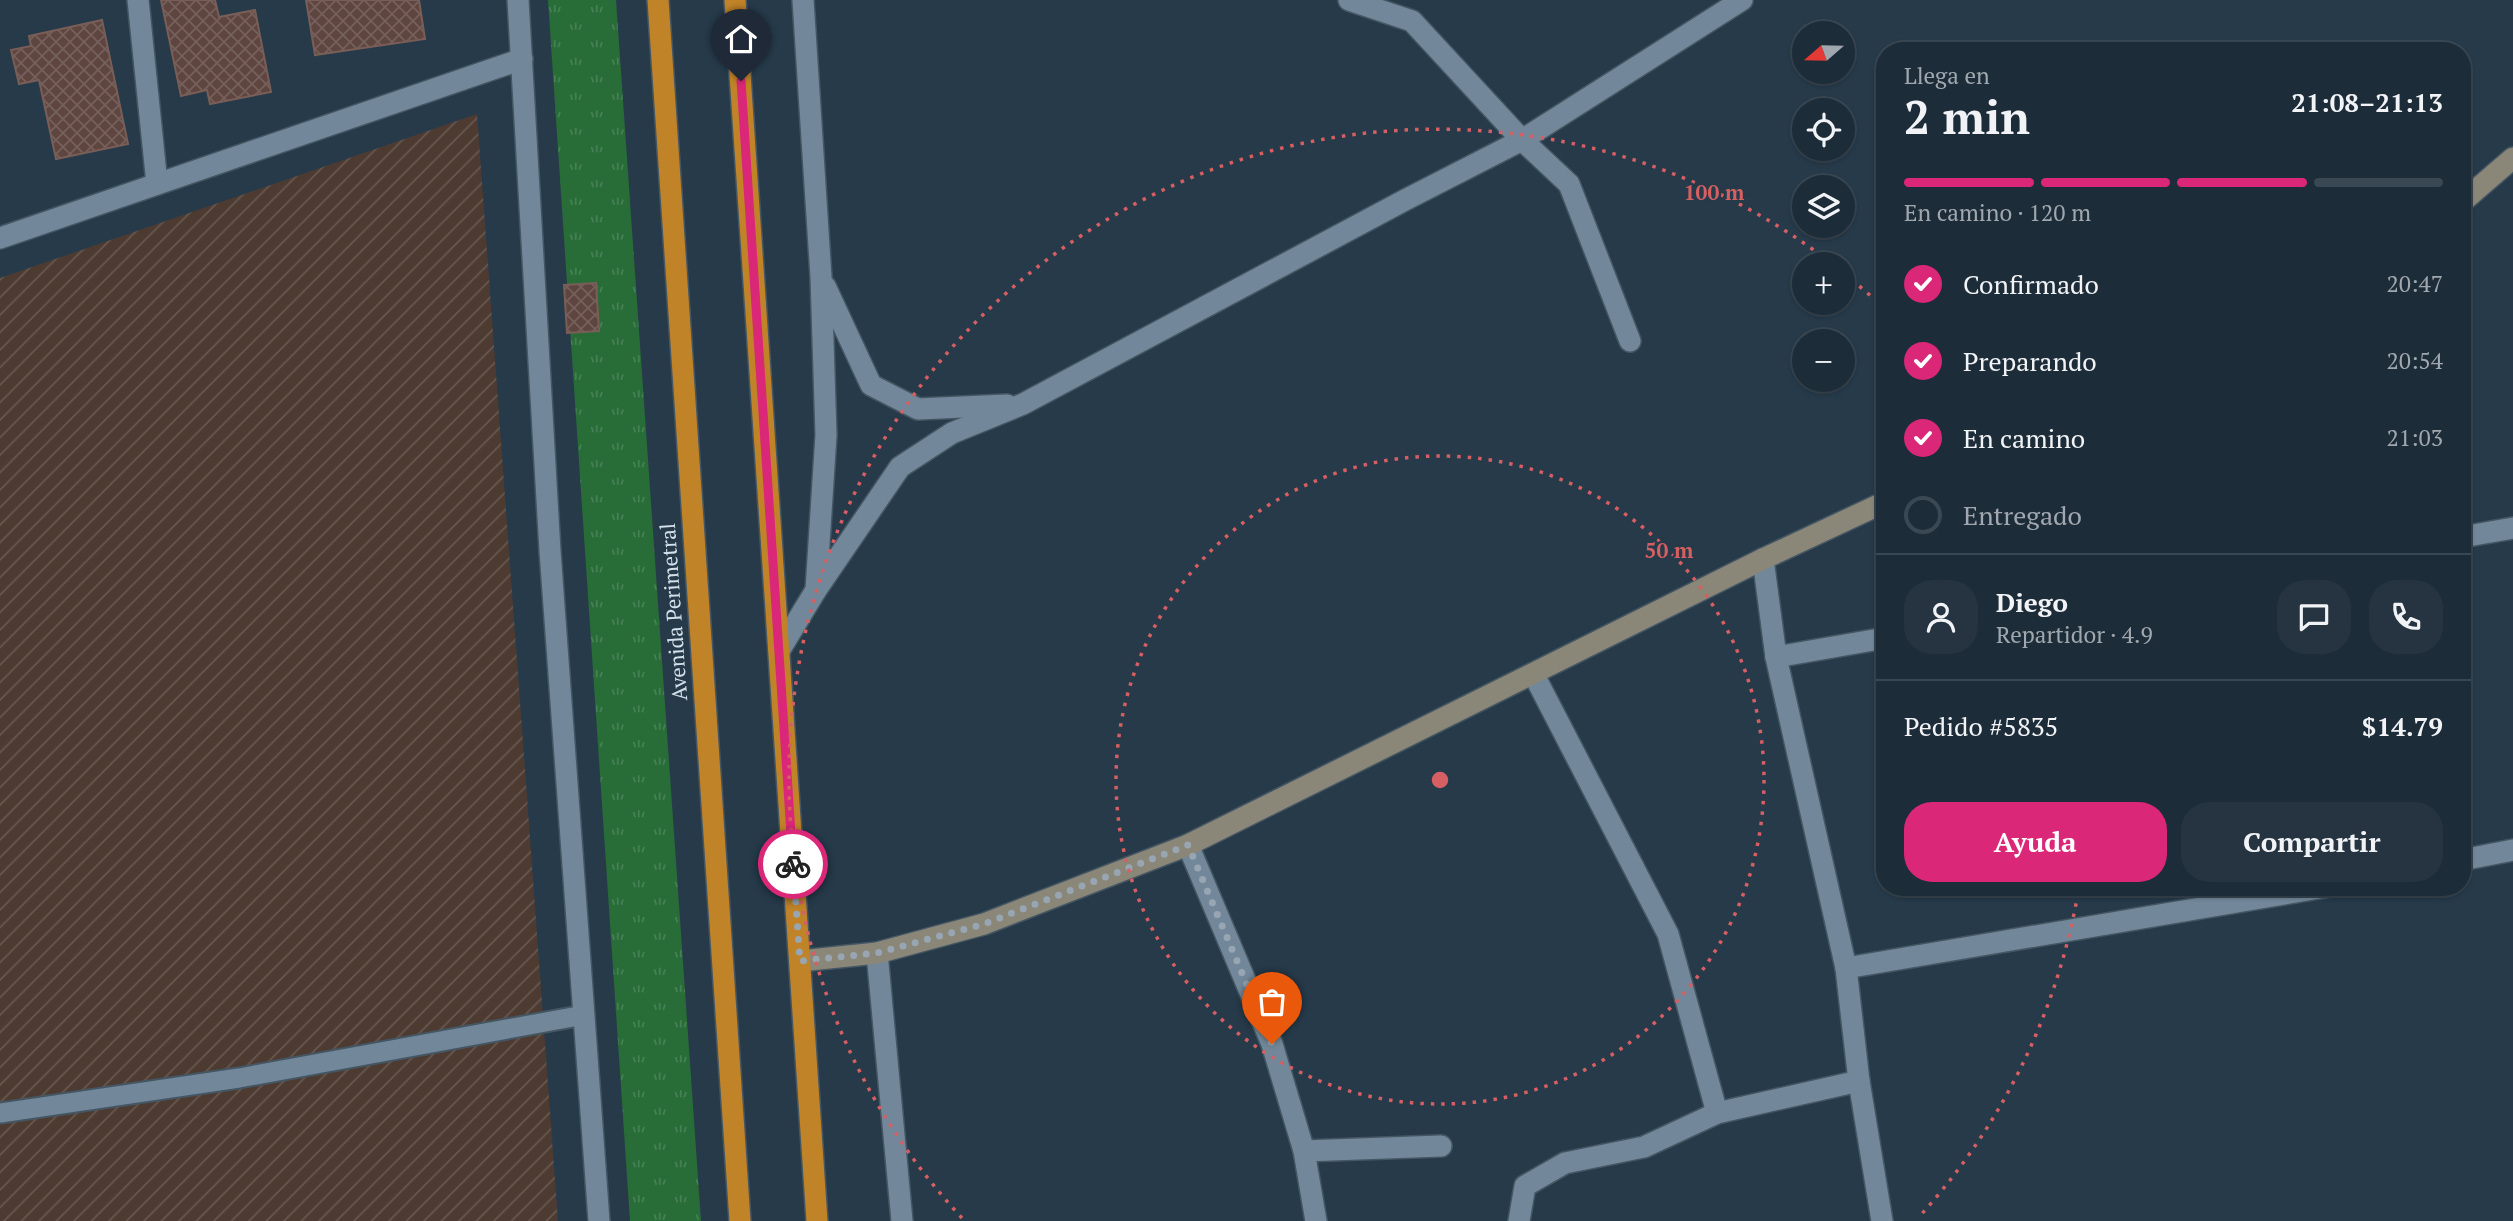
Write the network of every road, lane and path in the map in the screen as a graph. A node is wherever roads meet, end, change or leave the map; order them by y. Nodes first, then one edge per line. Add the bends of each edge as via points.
1 (138, 0) edge
2 (518, 0) edge
3 (658, 0) edge
4 (735, 0) edge
5 (803, 0) edge
6 (1349, 0) edge
7 (1742, 0) edge
8 (522, 59) junction
9 (1522, 140) junction
10 (2513, 159) edge
11 (157, 184) junction
12 (2471, 194) edge
13 (0, 238) edge
14 (821, 277) junction
15 (1630, 341) dead end
16 (1023, 404) junction
17 (1876, 506) edge
18 (2513, 528) edge
19 (2471, 535) edge
20 (1763, 559) junction
21 (816, 590) junction
22 (1876, 640) edge
23 (779, 651) junction
24 (1776, 657) junction
25 (1534, 675) junction
26 (1188, 845) junction
27 (2513, 850) edge
28 (2471, 858) edge
29 (2272, 896) edge
30 (877, 953) junction
31 (800, 961) junction
32 (1846, 968) junction
33 (584, 1015) junction
34 (1859, 1081) junction
35 (0, 1113) edge
36 (1717, 1113) junction
37 (1441, 1146) dead end
38 (1304, 1151) junction
39 (599, 1221) edge
40 (740, 1221) edge
41 (817, 1221) edge
42 (902, 1221) edge
43 (1315, 1221) edge
44 (1519, 1221) edge
45 (1882, 1221) edge

1 - 11 street
2 - 8 street
3 - 40 highway, Avenida Perimetral
4 - 23 highway
5 - 14 street
6 - 9 street via 1412,21
7 - 9 street
8 - 11 street
8 - 33 street via 550,551
9 - 15 street via 1569,184
9 - 16 street
10 - 12 street
11 - 13 street
14 - 16 street via 871,385 918,409
14 - 21 street via 826,435
16 - 21 street via 952,433 900,467
17 - 20 street
18 - 19 street
20 - 24 street
20 - 25 street
21 - 23 street
22 - 24 street
23 - 31 highway
24 - 32 street
25 - 26 street
25 - 36 street via 1668,934
26 - 30 street via 984,924
26 - 38 street via 1272,1044
27 - 28 street
29 - 32 street
30 - 31 street
30 - 42 street
31 - 41 highway
32 - 34 street
33 - 35 lane via 239,1077
33 - 39 street
34 - 36 street
34 - 45 street
36 - 44 street via 1644,1147 1565,1163 1525,1186
37 - 38 street
38 - 43 street

